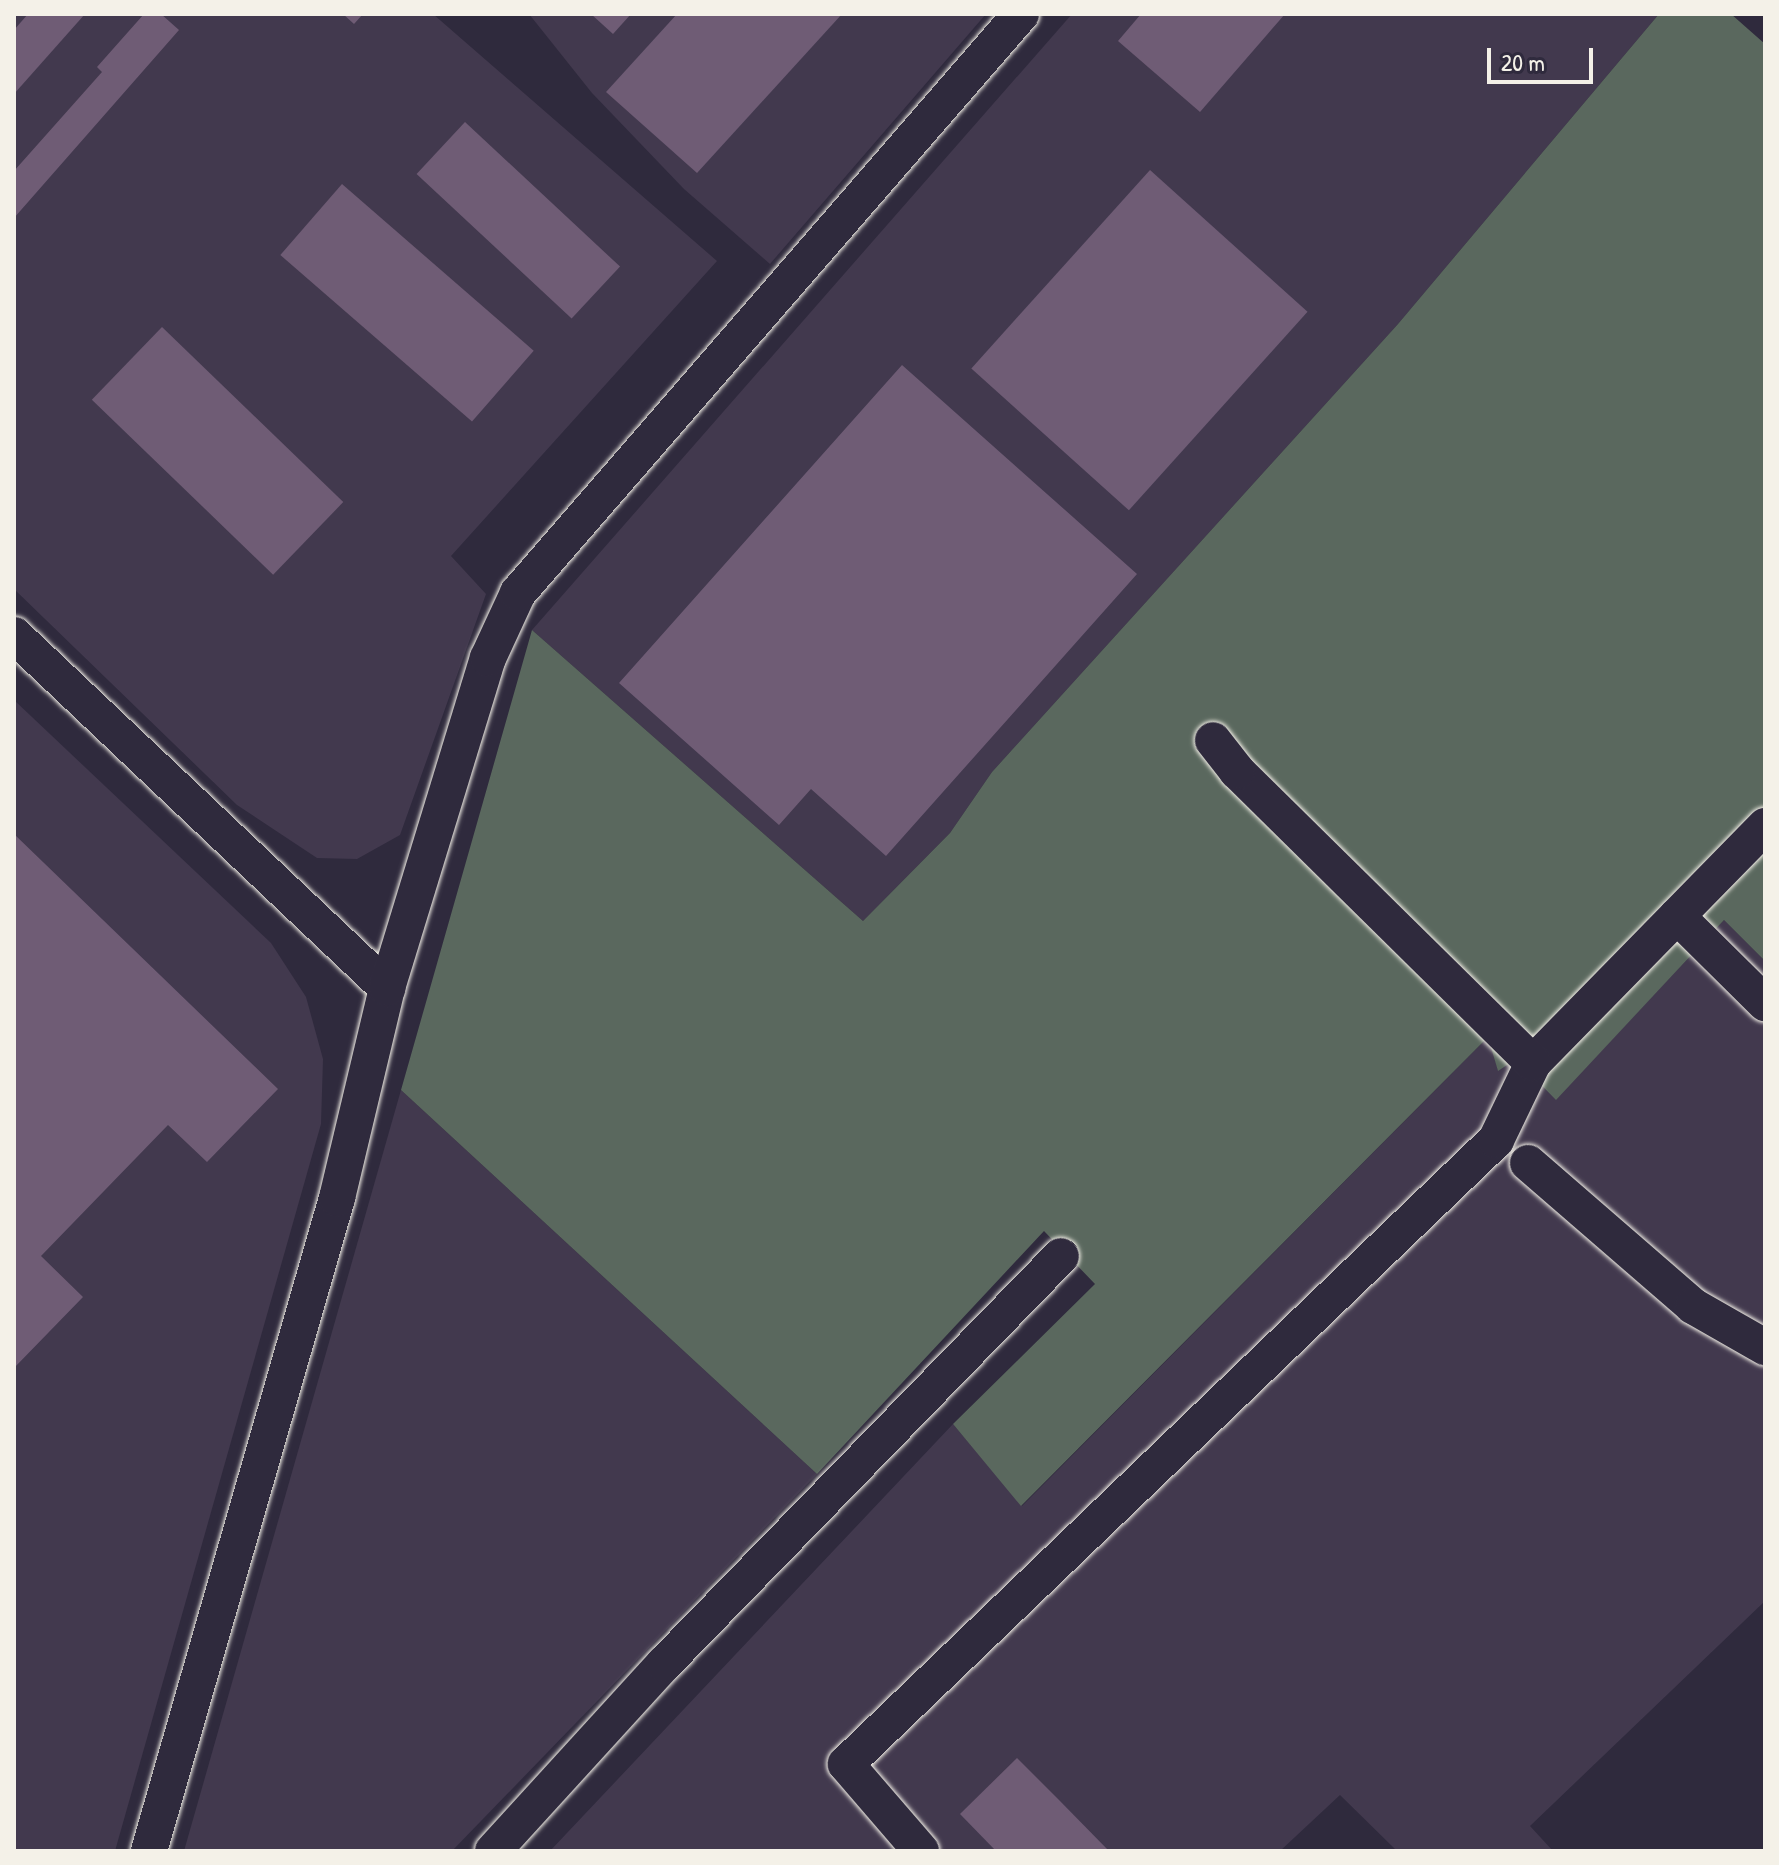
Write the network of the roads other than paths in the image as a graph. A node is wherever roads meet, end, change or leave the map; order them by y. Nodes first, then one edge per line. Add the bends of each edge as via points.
1 (1021, 14) edge
2 (14, 635) edge
3 (1213, 740) dead end
4 (1765, 826) edge
5 (1677, 916) junction
6 (387, 988) junction
7 (1765, 1003) edge
8 (1533, 1063) junction
9 (1528, 1163) dead end
10 (1061, 1256) dead end
11 (1765, 1347) edge
12 (149, 1851) edge
13 (493, 1851) edge
14 (921, 1851) edge

1 - 6 street via 518,593 488,658
2 - 6 street
3 - 8 street via 1237,771
4 - 5 street
5 - 7 street
5 - 8 street
6 - 12 street via 337,1198
8 - 14 street via 1496,1140 846,1764
9 - 11 street via 1693,1306
10 - 13 street via 664,1664

